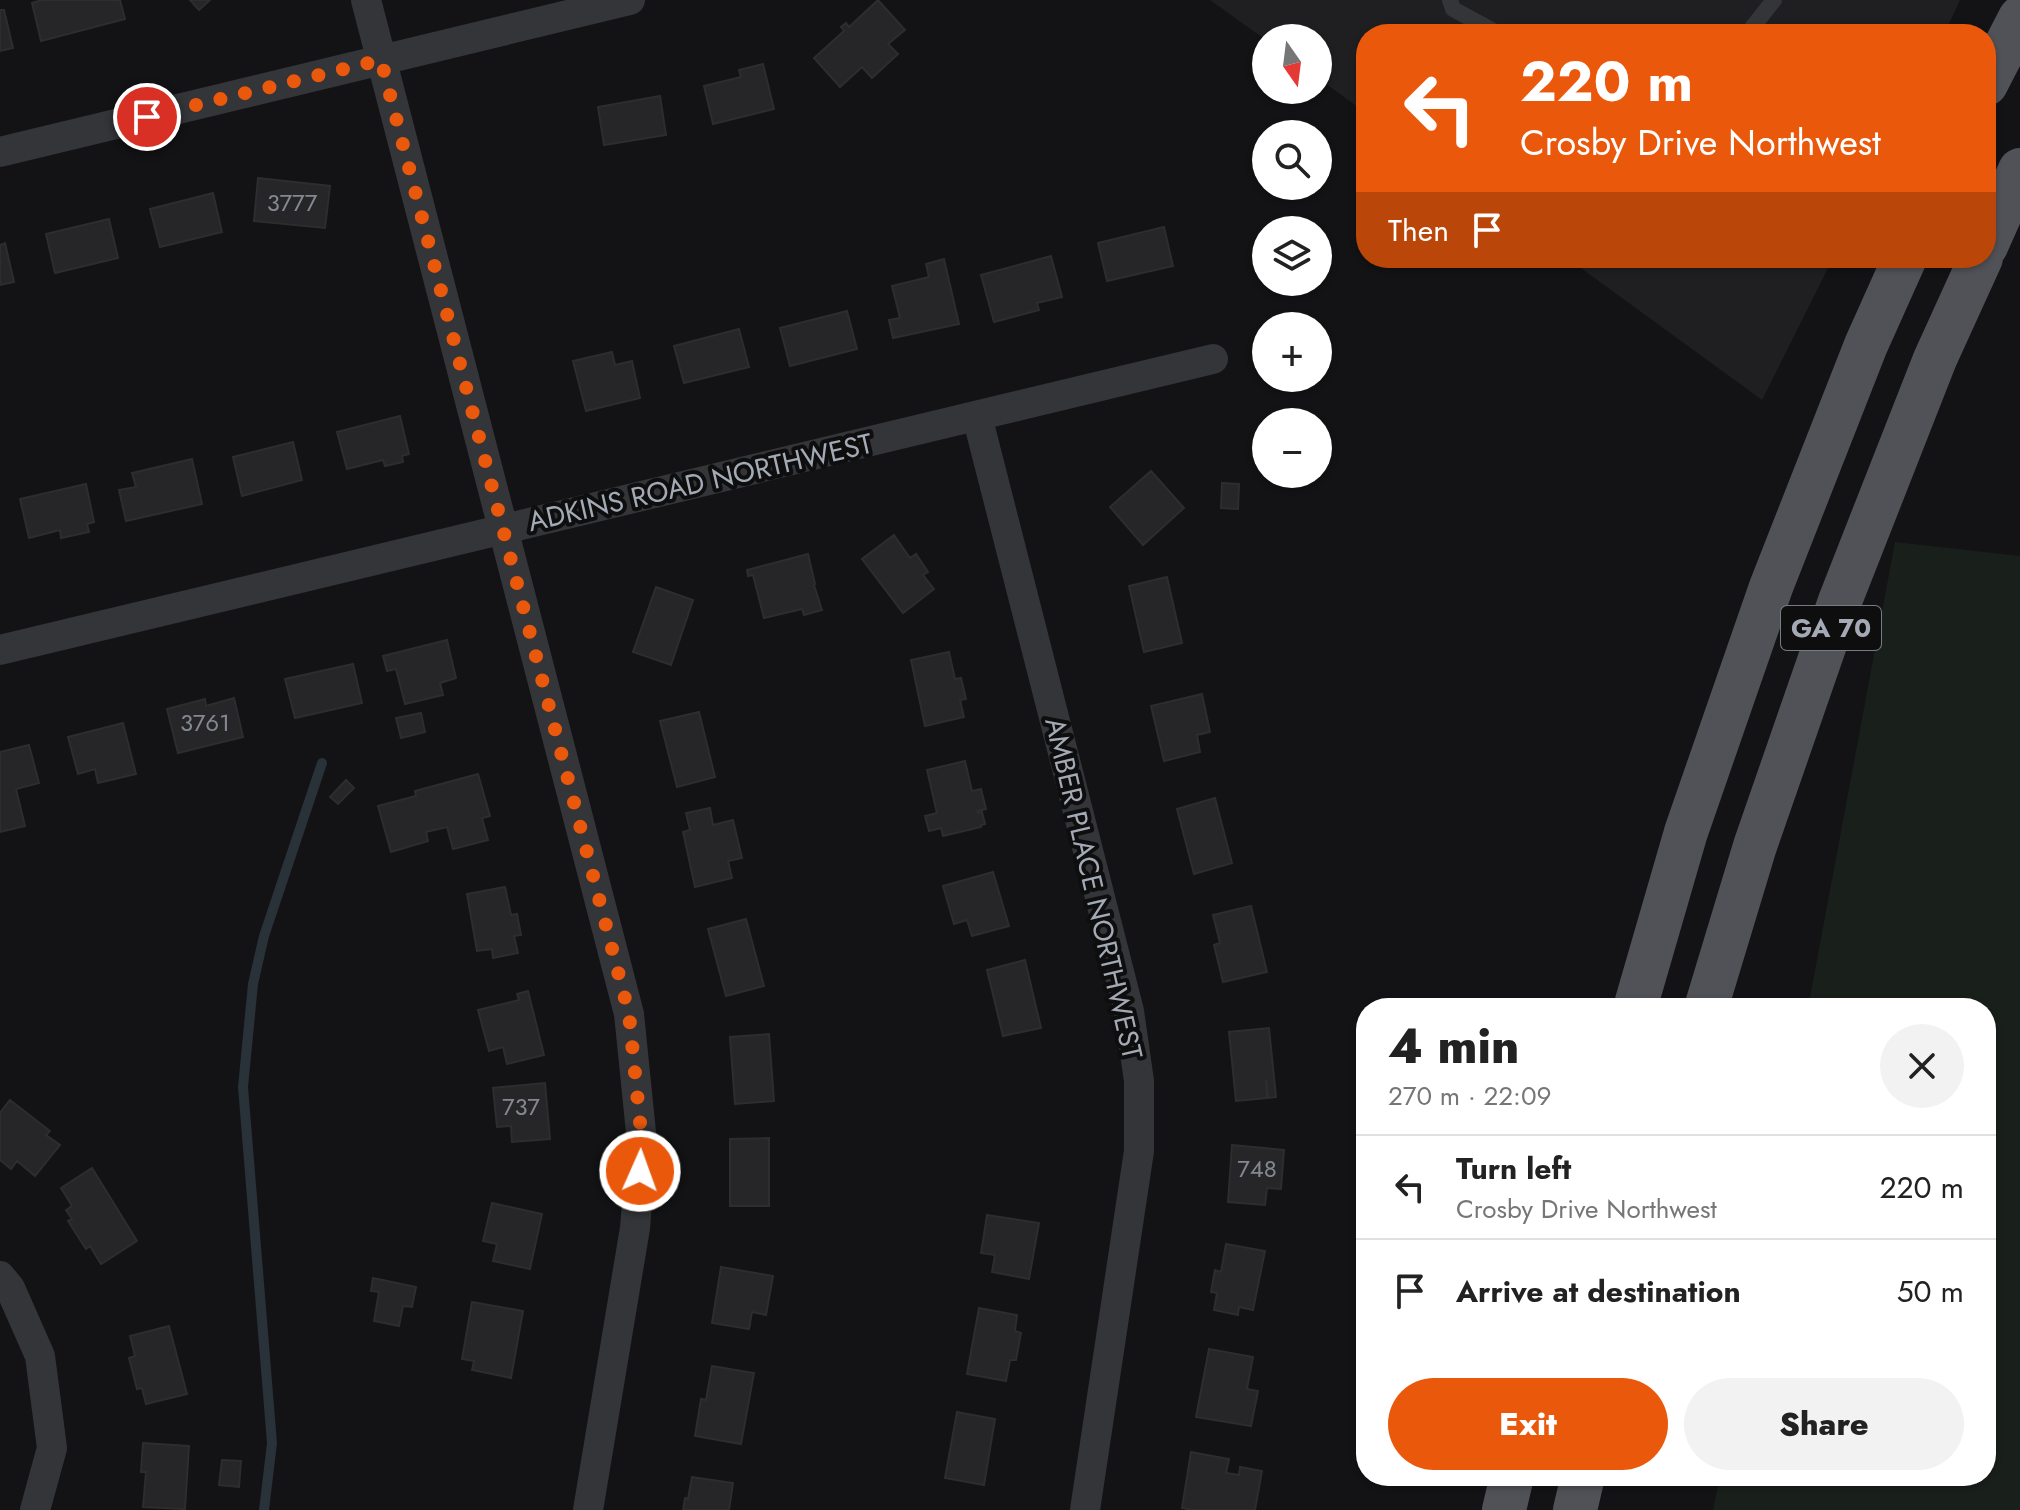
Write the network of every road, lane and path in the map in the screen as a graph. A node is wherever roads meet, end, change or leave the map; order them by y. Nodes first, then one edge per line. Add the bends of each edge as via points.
1 (366, 0) edge
2 (630, 0) edge
3 (1450, 0) edge
4 (1774, 0) edge
5 (2020, 18) edge
6 (1481, 24) edge
7 (1755, 24) edge
8 (381, 60) junction
9 (1996, 65) edge
10 (0, 152) edge
11 (2017, 184) edge
12 (1996, 226) edge
13 (1901, 268) edge
14 (1976, 268) edge
15 (1213, 359) dead end
16 (977, 416) junction
17 (503, 529) junction
18 (0, 650) edge
19 (1638, 998) edge
20 (1709, 998) edge
21 (0, 1276) edge
22 (1510, 1486) edge
23 (1581, 1486) edge
24 (35, 1510) edge
25 (588, 1510) edge
26 (1085, 1510) edge
27 (1504, 1510) edge
28 (1575, 1510) edge

1 - 8 street
2 - 8 street
3 - 6 lane via 1453,9
4 - 7 lane
5 - 9 main road
8 - 10 street
8 - 17 street
11 - 12 main road
13 - 19 main road, GA 70 via 1771,587 1686,832
14 - 20 main road, GA 70 via 1840,601
15 - 16 street, ADKINS ROAD NORTHWEST
16 - 17 street, ADKINS ROAD NORTHWEST
16 - 26 street, AMBER PLACE NORTHWEST via 1129,1011 1139,1081 1139,1151
17 - 18 street, ADKINS ROAD NORTHWEST
17 - 25 street via 629,1014 642,1142 635,1228
21 - 24 street via 40,1356 52,1448
22 - 27 main road
23 - 28 main road

